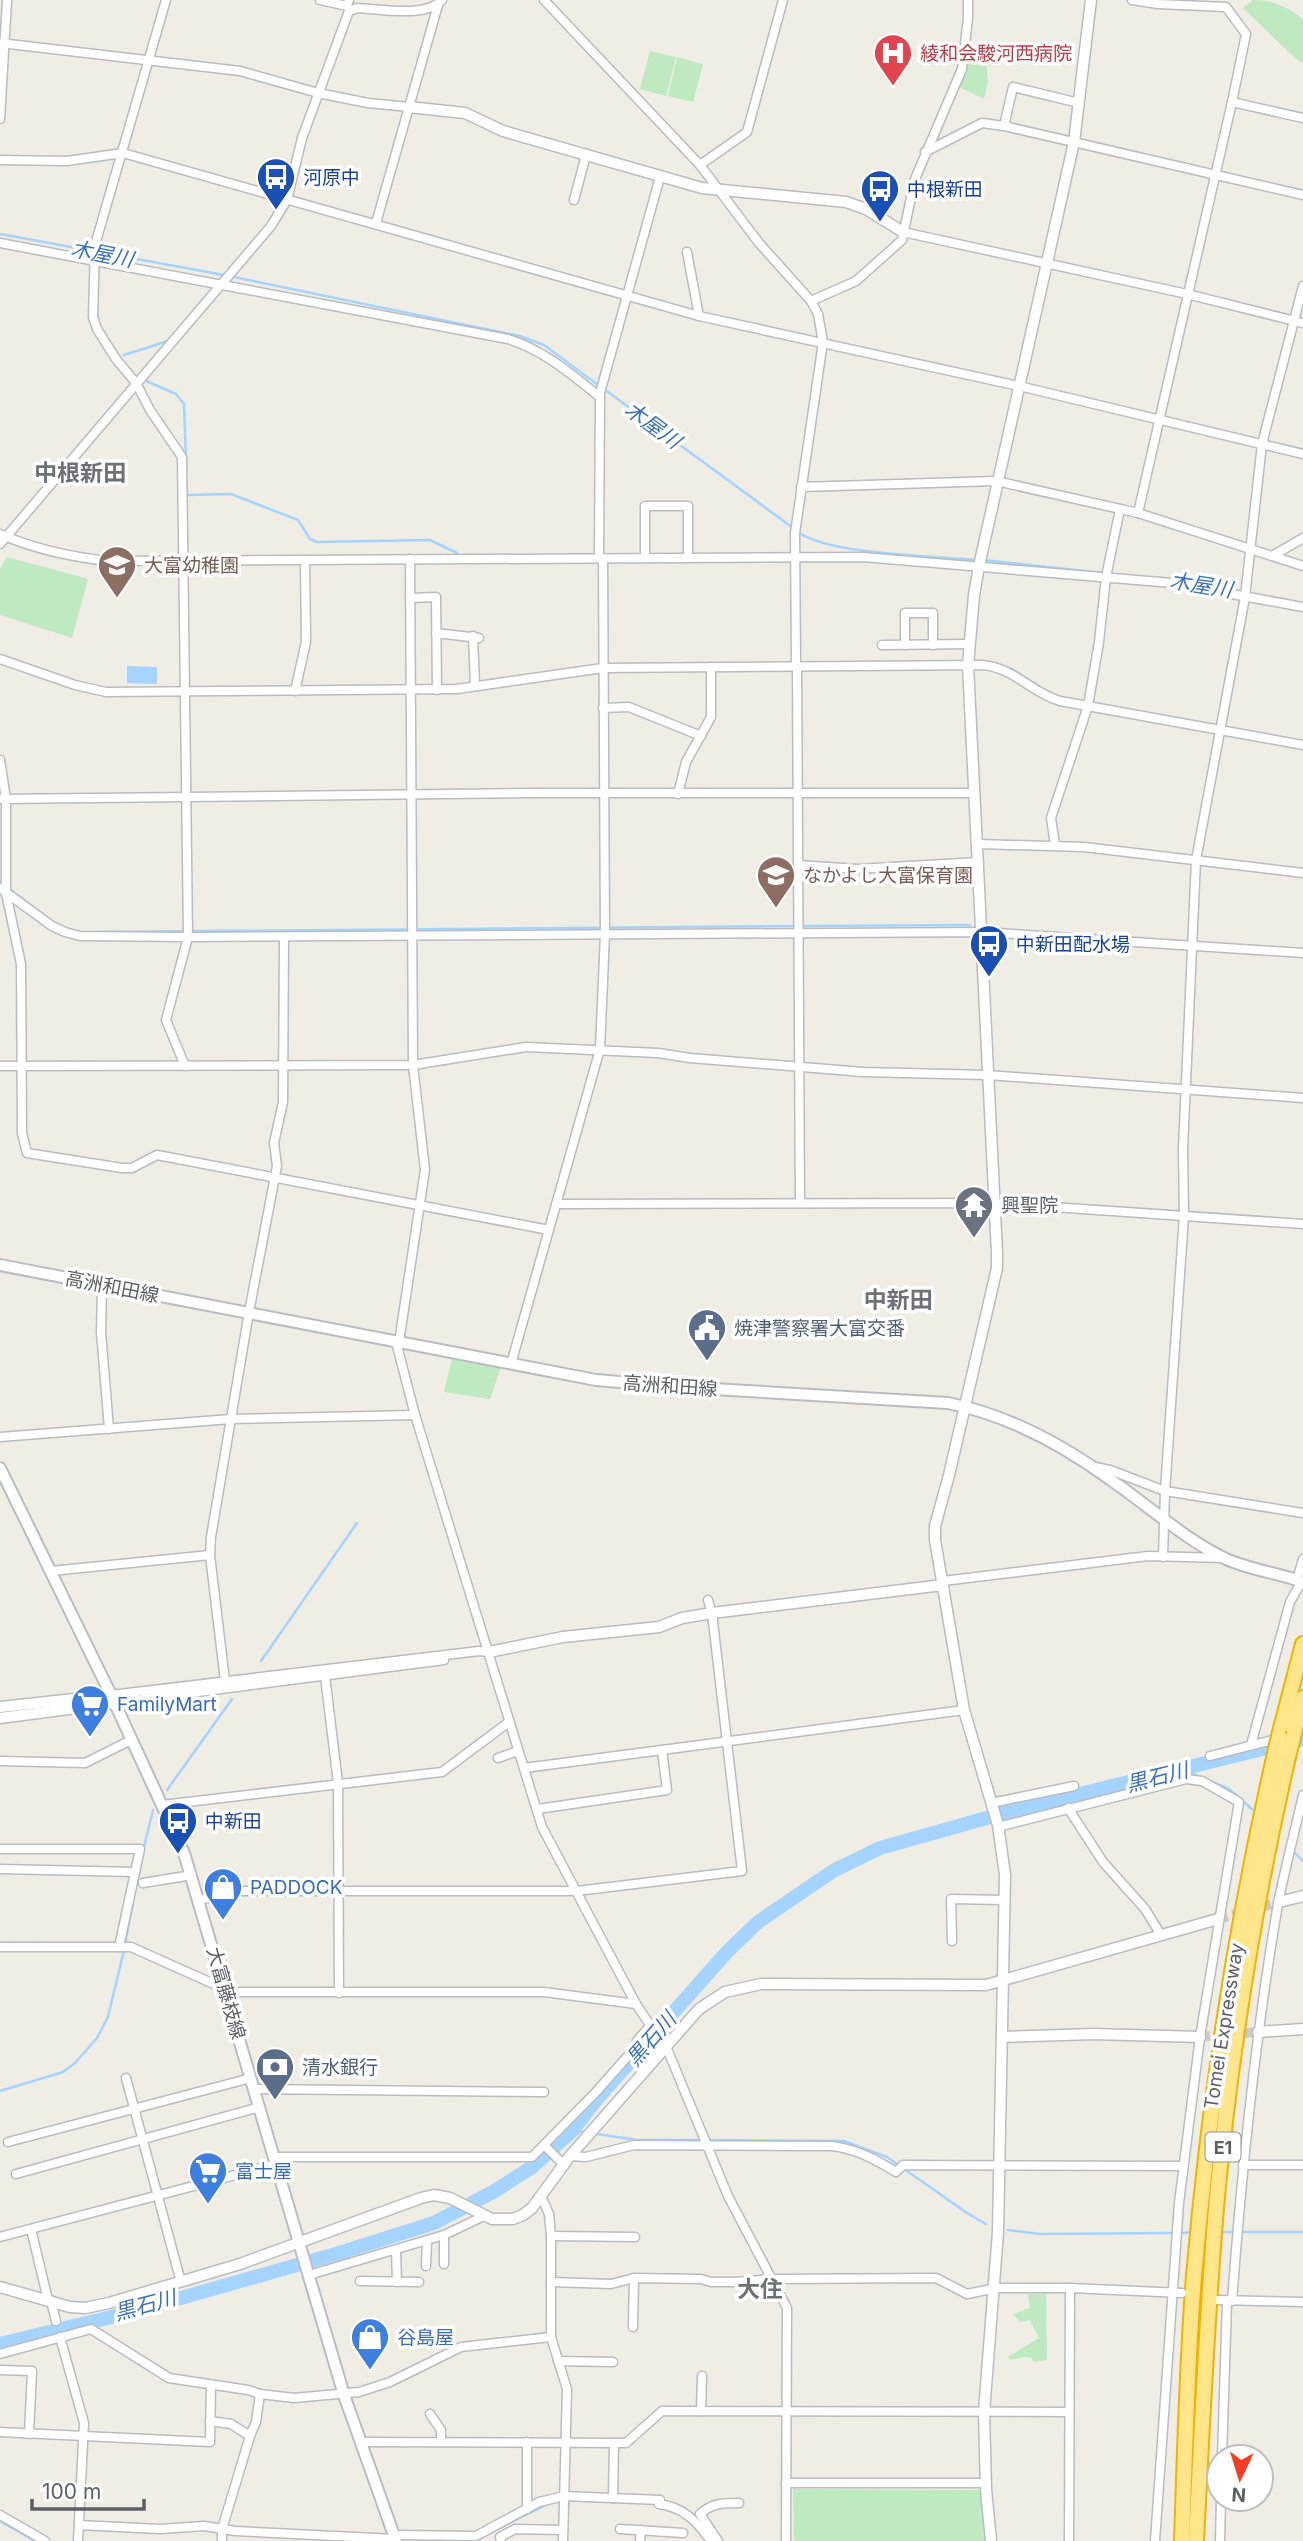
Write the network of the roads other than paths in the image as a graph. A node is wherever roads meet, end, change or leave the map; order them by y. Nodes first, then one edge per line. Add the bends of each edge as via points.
1 (7, 0) edge
2 (166, 0) edge
3 (320, 0) edge
4 (544, 0) edge
5 (783, 0) edge
6 (968, 0) edge
7 (1091, 0) edge
8 (1132, 0) edge
9 (440, 2) edge
10 (350, 5) edge
11 (2, 43) edge
12 (149, 61) junction
13 (318, 93) junction
14 (1232, 102) junction
15 (1079, 103) junction
16 (0, 107) edge
17 (409, 107) junction
18 (1303, 118) edge
19 (0, 119) edge
20 (1004, 126) junction
21 (1074, 142) junction
22 (925, 152) junction
23 (123, 153) junction
24 (586, 155) junction
25 (0, 160) edge
26 (700, 165) junction
27 (1215, 174) junction
28 (660, 177) junction
29 (718, 190) junction
30 (1303, 195) edge
31 (287, 200) junction
32 (573, 200) dead end
33 (376, 223) junction
34 (903, 232) junction
35 (0, 243) edge
36 (687, 252) dead end
37 (93, 259) junction
38 (1047, 263) junction
39 (221, 284) junction
40 (1303, 286) edge
41 (1187, 294) junction
42 (627, 297) junction
43 (811, 301) junction
44 (699, 316) junction
45 (1298, 322) edge
46 (823, 342) junction
47 (136, 383) junction
48 (1019, 386) junction
49 (600, 395) junction
50 (1160, 419) junction
51 (1262, 444) junction
52 (1303, 454) edge
53 (996, 481) junction
54 (801, 487) junction
55 (1120, 509) junction
56 (1138, 513) junction
57 (4, 535) edge
58 (1303, 538) edge
59 (0, 544) edge
60 (1251, 549) junction
61 (795, 556) junction
62 (1272, 556) junction
63 (645, 557) junction
64 (688, 557) junction
65 (601, 558) junction
66 (410, 559) junction
67 (304, 560) junction
68 (184, 561) junction
69 (980, 562) junction
70 (1303, 566) edge
71 (1107, 574) junction
72 (1245, 594) junction
73 (411, 598) junction
74 (1303, 607) edge
75 (436, 633) junction
76 (882, 645) dead end
77 (905, 645) junction
78 (933, 645) junction
79 (969, 645) junction
80 (0, 660) edge
81 (796, 665) junction
82 (968, 665) junction
83 (603, 666) junction
84 (711, 667) junction
85 (475, 684) junction
86 (411, 687) junction
87 (437, 687) junction
88 (295, 688) junction
89 (185, 692) junction
90 (1088, 706) junction
91 (603, 708) junction
92 (1222, 730) junction
93 (701, 736) junction
94 (1303, 745) edge
95 (0, 760) edge
96 (798, 793) junction
97 (974, 793) junction
98 (604, 794) junction
99 (678, 794) junction
100 (411, 795) junction
101 (186, 798) junction
102 (3, 799) edge
103 (978, 845) junction
104 (1055, 845) junction
105 (1196, 860) junction
106 (979, 862) junction
107 (798, 865) junction
108 (1303, 873) edge
109 (3, 890) edge
110 (982, 932) junction
111 (798, 933) junction
112 (605, 934) junction
113 (413, 936) junction
114 (188, 937) junction
115 (284, 937) junction
116 (1192, 946) junction
117 (1303, 953) edge
118 (600, 1049) junction
119 (283, 1065) junction
120 (412, 1065) junction
121 (0, 1066) edge
122 (22, 1066) junction
123 (186, 1066) junction
124 (799, 1066) junction
125 (988, 1075) junction
126 (1187, 1090) junction
127 (1303, 1098) edge
128 (275, 1178) junction
129 (800, 1203) junction
130 (995, 1203) junction
131 (556, 1204) junction
132 (421, 1205) junction
133 (1184, 1216) junction
134 (1303, 1224) edge
135 (549, 1230) junction
136 (0, 1265) edge
137 (102, 1285) junction
138 (249, 1312) junction
139 (397, 1342) junction
140 (511, 1364) junction
141 (965, 1406) junction
142 (415, 1415) junction
143 (231, 1419) junction
144 (109, 1429) junction
145 (0, 1437) edge
146 (1090, 1465) junction
147 (0, 1468) edge
148 (1165, 1491) junction
149 (1303, 1513) edge
150 (1164, 1519) junction
151 (210, 1555) junction
152 (1163, 1557) junction
153 (1226, 1558) junction
154 (1303, 1559) edge
155 (51, 1571) junction
156 (1301, 1581) edge
157 (943, 1583) junction
158 (708, 1600) dead end
159 (712, 1614) junction
160 (1303, 1644) edge
161 (489, 1652) junction
162 (325, 1676) junction
163 (225, 1681) junction
164 (1303, 1698) edge
165 (113, 1699) junction
166 (0, 1707) edge
167 (964, 1710) junction
168 (0, 1718) edge
169 (509, 1722) junction
170 (1299, 1732) edge
171 (131, 1740) junction
172 (726, 1741) junction
173 (1251, 1745) junction
174 (663, 1750) junction
175 (518, 1751) junction
176 (1210, 1756) dead end
177 (498, 1758) dead end
178 (1281, 1758) junction
179 (0, 1761) edge
180 (524, 1768) junction
181 (338, 1783) junction
182 (1074, 1786) dead end
183 (1303, 1795) edge
184 (162, 1805) junction
185 (992, 1805) junction
186 (1068, 1808) junction
187 (538, 1809) junction
188 (998, 1826) junction
189 (0, 1849) edge
190 (0, 1869) edge
191 (135, 1872) junction
192 (192, 1875) junction
193 (143, 1883) dead end
194 (338, 1891) junction
195 (577, 1891) junction
196 (1303, 1896) edge
197 (199, 1900) junction
198 (1005, 1900) junction
199 (1279, 1902) junction
200 (1218, 1919) junction
201 (1161, 1936) junction
202 (952, 1941) dead end
203 (0, 1947) edge
204 (123, 1947) junction
205 (1003, 1981) junction
206 (225, 1990) junction
207 (339, 1993) junction
208 (636, 2004) junction
209 (651, 2027) junction
210 (1303, 2029) edge
211 (1258, 2032) junction
212 (1002, 2036) junction
213 (1200, 2037) junction
214 (665, 2043) junction
215 (125, 2078) dead end
216 (253, 2084) junction
217 (544, 2092) dead end
218 (260, 2107) junction
219 (134, 2109) junction
220 (142, 2139) junction
221 (705, 2141) junction
222 (8, 2142) dead end
223 (547, 2147) dead end
224 (275, 2160) junction
225 (564, 2160) junction
226 (998, 2164) junction
227 (1242, 2165) junction
228 (1303, 2165) edge
229 (1183, 2166) junction
230 (16, 2174) dead end
231 (158, 2195) junction
232 (541, 2196) junction
233 (484, 2216) junction
234 (31, 2229) junction
235 (444, 2235) junction
236 (551, 2236) junction
237 (0, 2237) edge
238 (635, 2237) dead end
239 (427, 2241) junction
240 (301, 2247) junction
241 (396, 2250) junction
242 (444, 2264) dead end
243 (426, 2266) dead end
244 (309, 2273) junction
245 (634, 2278) junction
246 (773, 2279) junction
247 (360, 2281) dead end
248 (181, 2282) junction
249 (397, 2282) junction
250 (419, 2282) dead end
251 (551, 2282) junction
252 (0, 2287) edge
253 (996, 2288) junction
254 (1070, 2288) junction
255 (1171, 2291) junction
256 (1182, 2293) dead end
257 (50, 2301) junction
258 (1226, 2301) junction
259 (1303, 2302) edge
260 (55, 2321) dead end
261 (633, 2327) dead end
262 (60, 2337) junction
263 (551, 2337) junction
264 (0, 2354) edge
265 (558, 2361) junction
266 (613, 2362) dead end
267 (0, 2370) edge
268 (702, 2376) dead end
269 (211, 2385) junction
270 (260, 2394) junction
271 (344, 2395) junction
272 (701, 2411) junction
273 (787, 2411) junction
274 (984, 2412) junction
275 (1069, 2412) junction
276 (430, 2413) dead end
277 (210, 2421) junction
278 (0, 2432) edge
279 (29, 2434) junction
280 (83, 2436) junction
281 (250, 2436) junction
282 (360, 2442) junction
283 (440, 2442) junction
284 (527, 2442) junction
285 (564, 2443) junction
286 (614, 2443) junction
287 (1222, 2443) edge
288 (786, 2483) junction
289 (986, 2483) junction
290 (613, 2498) junction
291 (563, 2499) junction
292 (739, 2503) dead end
293 (527, 2509) junction
294 (1221, 2513) edge
295 (0, 2515) edge
296 (79, 2525) junction
297 (222, 2529) junction
298 (620, 2529) dead end
299 (563, 2530) junction
300 (641, 2530) junction
301 (683, 2533) dead end
302 (395, 2538) edge
303 (45, 2541) edge
304 (78, 2541) edge
305 (222, 2541) edge
306 (500, 2541) edge
307 (563, 2541) edge
308 (640, 2541) edge
309 (712, 2541) edge
310 (718, 2541) edge
311 (786, 2541) edge
312 (991, 2541) edge
313 (1069, 2541) edge
314 (1155, 2541) edge
315 (1182, 2541) edge
316 (1196, 2541) edge
317 (1220, 2541) edge

1 - 11 street
2 - 12 street
3 - 10 street
4 - 26 street
5 - 26 street via 747,132
6 - 22 street via 962,69
7 - 15 street
8 - 14 street via 1226,7 1247,34
9 - 10 street via 424,10
9 - 17 street
10 - 13 street
11 - 12 street
11 - 16 street
12 - 13 street via 240,71
12 - 23 street
13 - 17 street
13 - 31 street
14 - 18 street
14 - 27 street
15 - 20 street via 1013,87
15 - 21 street
16 - 19 street
17 - 24 street via 465,113 503,131
17 - 33 street
20 - 21 street
20 - 22 street via 982,123
21 - 27 street
21 - 38 street
22 - 34 street
23 - 25 street via 67,161
23 - 31 street
23 - 37 street
24 - 28 street
24 - 32 street
26 - 29 street
27 - 30 street
27 - 41 street
28 - 29 street
28 - 42 street
29 - 34 street via 846,202
29 - 43 street
31 - 33 street
31 - 39 street
33 - 42 street
34 - 38 street
34 - 43 street via 902,240 856,281
35 - 37 street
36 - 44 street
37 - 39 street
37 - 47 street via 97,329
38 - 41 street
38 - 48 street
39 - 47 street
39 - 49 street via 508,339 548,357
40 - 45 street
41 - 45 street
41 - 50 street
42 - 44 street
42 - 49 street
43 - 46 street
44 - 46 street
45 - 51 street
46 - 48 street
46 - 54 street
47 - 57 street
47 - 68 street via 182,457
48 - 50 street
48 - 53 street
49 - 65 street
50 - 51 street
50 - 56 street
51 - 52 street
51 - 60 street
53 - 54 street
53 - 55 street
53 - 69 street
54 - 61 street
55 - 56 street
55 - 71 street
56 - 60 street
57 - 59 street
57 - 68 street via 33,547 91,559
58 - 62 street
60 - 62 street
60 - 72 street
61 - 64 street
61 - 69 street
61 - 81 street
62 - 70 street
63 - 64 street
63 - 64 street via 645,506 688,506
63 - 65 street
65 - 66 street
65 - 83 street
66 - 67 street
66 - 73 street
67 - 68 street
67 - 88 street via 306,642
68 - 89 street
69 - 71 street
69 - 79 street
71 - 72 street
71 - 90 street
72 - 74 street
72 - 92 street
73 - 75 street via 436,597
73 - 86 street
75 - 85 street via 476,637
75 - 87 street
76 - 77 street
77 - 78 street
77 - 78 street via 905,613 933,612
78 - 79 street
79 - 82 street
80 - 89 street via 92,690
81 - 82 street
81 - 84 street
81 - 96 street
82 - 90 street via 997,666 1049,698
82 - 97 street
83 - 84 street
83 - 85 street
83 - 91 street
84 - 93 street via 711,717
85 - 87 street
86 - 87 street
86 - 88 street
86 - 100 street
88 - 89 street
89 - 101 street
90 - 92 street
90 - 104 street via 1051,818
91 - 93 street via 629,708
91 - 98 street
92 - 94 street
92 - 105 street
93 - 99 street via 686,762
95 - 102 street
96 - 97 street
96 - 99 street
96 - 107 street
97 - 103 street
98 - 99 street
98 - 100 street
98 - 112 street
100 - 101 street
100 - 113 street
101 - 102 street
101 - 114 street
102 - 109 street
103 - 104 street
103 - 106 street
104 - 105 street
105 - 108 street
105 - 116 street
106 - 107 street via 857,869
106 - 110 street
107 - 111 street
109 - 114 street via 52,926 80,936
109 - 122 street via 21,964
110 - 111 street
110 - 116 street
110 - 125 street
111 - 112 street
111 - 124 street
112 - 113 street
112 - 118 street
113 - 115 street
113 - 120 street
114 - 115 street
114 - 123 street via 166,1020
115 - 119 street
116 - 117 street
116 - 126 street
118 - 120 street via 526,1047
118 - 124 street
118 - 131 street
119 - 120 street
119 - 123 street
119 - 128 street
120 - 132 street via 425,1170
121 - 122 street
122 - 123 street
122 - 128 street via 22,1133 27,1153 122,1168 132,1168 157,1154
124 - 125 street
124 - 129 street
125 - 126 street
125 - 130 street
126 - 127 street
126 - 133 street
128 - 132 street
128 - 138 street
129 - 130 street
129 - 131 street
130 - 133 street
130 - 141 street via 996,1268
131 - 135 street
132 - 135 street
132 - 139 street
133 - 134 street
133 - 148 street
135 - 140 street
136 - 137 main road, 高洲和田線
137 - 138 main road, 高洲和田線
137 - 144 street
138 - 139 main road, 高洲和田線
138 - 143 street
139 - 140 main road, 高洲和田線
139 - 142 street
140 - 141 main road, 高洲和田線 via 624,1383
141 - 146 main road, 高洲和田線 via 1017,1424
141 - 157 street via 935,1526
142 - 143 street
142 - 161 street
143 - 144 street
143 - 151 street
144 - 145 street
146 - 148 street
146 - 150 main road, 高洲和田線
147 - 155 main road, 大富藤枝線
148 - 149 street
148 - 150 street
150 - 152 street
150 - 153 main road, 高洲和田線
151 - 155 street
151 - 163 street
152 - 153 street
152 - 157 street
153 - 156 main road, 高洲和田線
154 - 156 street
155 - 165 main road, 大富藤枝線
156 - 173 street via 1290,1602
157 - 159 street
157 - 167 street
158 - 159 street
159 - 161 street via 682,1618 659,1628 564,1637
159 - 172 street
160 - 178 highway, Tomei Expressway / E1, bridge
161 - 162 street
161 - 163 street
161 - 169 street
162 - 165 street
162 - 181 street
163 - 165 street
164 - 170 highway, Tomei Expressway / E1
165 - 166 street
165 - 168 street
165 - 171 main road, 大富藤枝線
167 - 172 street
167 - 185 street
169 - 175 street
169 - 181 street via 442,1772
170 - 173 street
170 - 178 highway, Tomei Expressway / E1, bridge
171 - 179 street via 85,1763
171 - 184 main road, 大富藤枝線
172 - 174 street
172 - 195 street via 742,1871
173 - 176 street
174 - 180 street
174 - 187 street via 667,1790
175 - 177 street
175 - 180 street
178 - 315 highway, Tomei Expressway / E1 via 1235,1949 1211,2115 1194,2290
178 - 316 highway, Tomei Expressway / E1 via 1219,2182
180 - 187 street
181 - 184 street
181 - 194 street
182 - 185 street
183 - 199 street
184 - 192 main road, 大富藤枝線
185 - 188 street
186 - 188 street
186 - 200 street via 1186,1780 1219,1788 1239,1802
186 - 201 street
187 - 195 street via 542,1828
188 - 198 street
189 - 191 street via 140,1849
190 - 191 street
191 - 204 street
192 - 193 street
192 - 197 main road, 大富藤枝線
194 - 195 street
194 - 197 street via 240,1891
194 - 207 street
195 - 208 street
196 - 199 street
197 - 206 main road, 大富藤枝線
198 - 202 street via 951,1899
198 - 205 street
199 - 211 street
200 - 201 street
200 - 213 street
201 - 205 street
203 - 204 street
204 - 206 street
205 - 212 street
205 - 214 street via 986,1985 744,1986 709,2001
206 - 207 street
206 - 216 main road, 大富藤枝線
207 - 208 street via 544,1992
208 - 209 street
209 - 214 street
209 - 224 street via 532,2157
210 - 211 street
211 - 227 street
212 - 213 street
212 - 226 street
213 - 229 street
214 - 221 street
214 - 225 street
215 - 219 street
216 - 217 street
216 - 218 main road, 大富藤枝線
216 - 219 street
218 - 220 street
218 - 224 main road, 大富藤枝線
219 - 220 street
219 - 222 street
220 - 230 street
220 - 231 street
221 - 225 street via 634,2145
221 - 226 street via 848,2148 896,2172 903,2165
221 - 246 street via 728,2196
223 - 225 street
224 - 231 street
224 - 240 main road, 大富藤枝線
225 - 232 street
226 - 229 street
226 - 253 street
227 - 228 street
227 - 258 street
229 - 255 street
231 - 234 street
231 - 248 street
232 - 233 street via 532,2208 513,2219
232 - 236 street
233 - 235 street
233 - 240 street via 434,2195
234 - 237 street
234 - 257 street
235 - 239 street
235 - 242 street
236 - 238 street
236 - 251 street
239 - 241 street
239 - 243 street
240 - 244 main road, 大富藤枝線
240 - 248 street
241 - 244 street
241 - 249 street
244 - 271 main road, 大富藤枝線
245 - 246 street
245 - 251 street via 611,2284
245 - 261 street
246 - 253 street via 936,2278 967,2294
246 - 273 street via 787,2308
247 - 249 street
248 - 257 street via 85,2308
249 - 250 street
251 - 263 street
252 - 257 street
253 - 254 street
253 - 274 street
254 - 255 street
254 - 275 street
255 - 256 street
255 - 314 street
257 - 260 street
258 - 259 street
258 - 287 street
262 - 264 street
262 - 269 street via 91,2329 169,2378
262 - 280 street via 84,2423
263 - 265 street
263 - 271 street via 461,2347 371,2390
265 - 266 street
265 - 285 street via 566,2389
267 - 279 street via 32,2371
268 - 272 street
269 - 270 street
269 - 277 street
270 - 271 street via 294,2398
270 - 281 street
271 - 282 main road, 大富藤枝線
272 - 273 street
272 - 286 street via 662,2411 626,2443
273 - 274 street
273 - 288 street
274 - 275 street
274 - 289 street
275 - 313 street
276 - 283 street via 441,2430
277 - 280 street via 210,2442
277 - 281 street via 231,2424
278 - 279 street
279 - 280 street
280 - 296 street
281 - 297 street
282 - 283 street
282 - 302 main road, 大富藤枝線
283 - 284 street
284 - 285 street
284 - 293 street
285 - 286 street
285 - 291 street
286 - 290 street
288 - 289 street
288 - 311 street
289 - 312 street
290 - 291 street
290 - 309 street via 660,2500 659,2504 690,2516
291 - 293 street via 539,2502
291 - 299 street
292 - 310 street via 709,2506 700,2514
293 - 302 street via 475,2536
294 - 317 street
295 - 303 street
296 - 297 street
296 - 304 street
297 - 302 street
297 - 305 street
298 - 300 street
299 - 306 street via 515,2529
299 - 307 street
300 - 301 street
300 - 308 street

